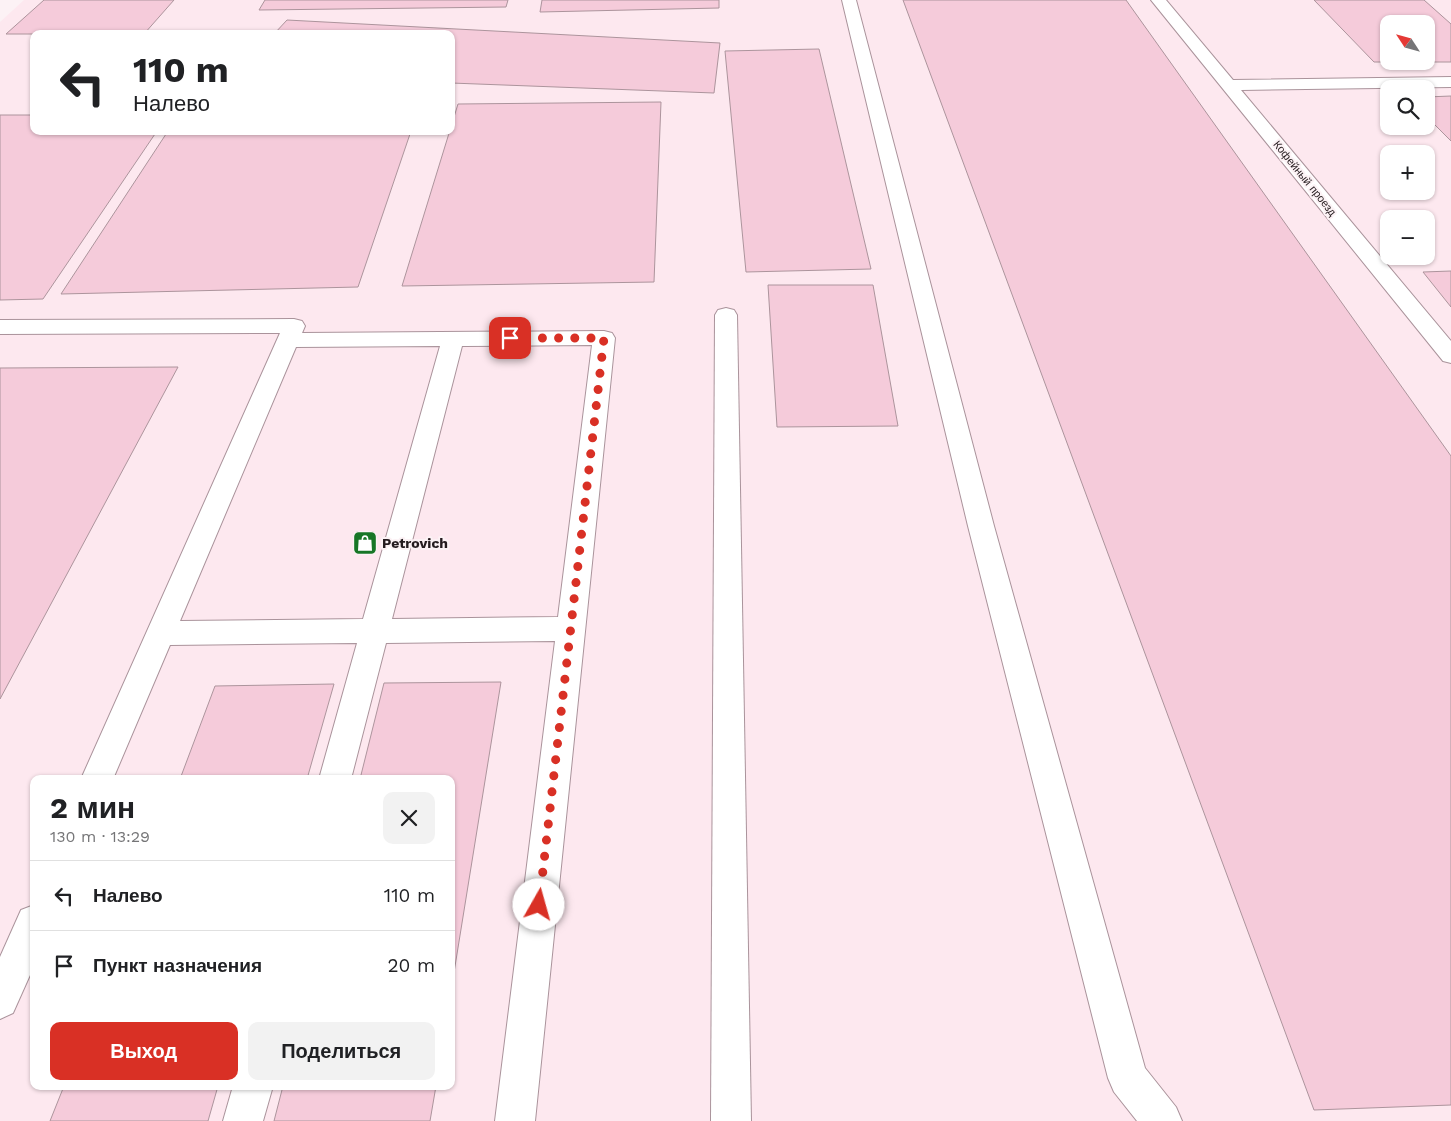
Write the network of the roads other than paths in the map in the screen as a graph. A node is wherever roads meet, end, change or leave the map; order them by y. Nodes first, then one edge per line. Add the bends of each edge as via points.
1 (849, 0) edge
2 (1158, 0) edge
3 (1451, 82) edge
4 (1228, 85) junction
5 (726, 315) dead end
6 (0, 328) edge
7 (453, 339) junction
8 (288, 340) junction
9 (1451, 356) edge
10 (570, 629) junction
11 (375, 631) junction
12 (160, 633) junction
13 (98, 775) edge
14 (336, 775) edge
15 (30, 932) edge
16 (0, 1000) edge
17 (252, 1090) edge
18 (244, 1121) edge
19 (515, 1121) edge
20 (731, 1121) edge
21 (1162, 1121) edge

1 - 21 street via 981,526 1128,1078
2 - 4 street, Кофейный проезд
3 - 4 street
4 - 9 street, Кофейный проезд
5 - 20 street
6 - 8 street via 294,326
7 - 8 street
7 - 10 street via 604,338
7 - 11 street
8 - 12 street
10 - 11 street
10 - 19 street
11 - 12 street
11 - 14 street
12 - 13 street
15 - 16 street
17 - 18 street

